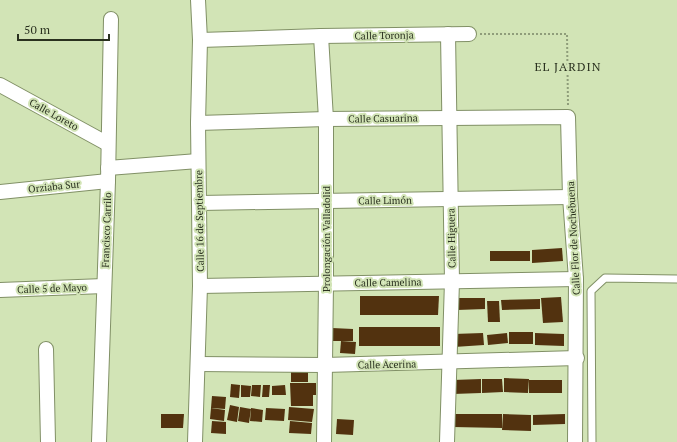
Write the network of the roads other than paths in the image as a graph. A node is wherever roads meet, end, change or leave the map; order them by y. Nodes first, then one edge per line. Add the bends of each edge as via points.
1 (198, 0) edge
2 (111, 19) dead end
3 (448, 34) junction
4 (469, 34) road end
5 (321, 36) junction
6 (200, 40) junction
7 (0, 85) edge
8 (450, 117) junction
9 (568, 117) joint
10 (326, 119) junction
11 (198, 123) junction
12 (108, 144) junction
13 (198, 161) junction
14 (108, 174) junction
15 (0, 192) edge
16 (570, 197) junction
17 (451, 198) junction
18 (325, 202) junction
19 (200, 203) junction
20 (576, 279) junction
21 (677, 279) edge
22 (452, 281) junction
23 (326, 283) junction
24 (104, 286) junction
25 (200, 286) junction
26 (0, 290) edge
27 (46, 349) dead end
28 (577, 358) junction
29 (449, 362) junction
30 (198, 364) junction
31 (325, 365) junction
32 (48, 442) edge
33 (99, 442) edge
34 (195, 442) edge
35 (324, 442) edge
36 (447, 442) edge
37 (570, 442) edge
38 (575, 442) edge
39 (592, 442) edge

1 - 6 street, Calle 16 de Septiembre
2 - 12 street, Francisco Carrilo
3 - 4 street, Calle Toronja
3 - 5 street, Calle Toronja
3 - 8 street, Calle Higuera
5 - 6 street, Calle Toronja
5 - 10 street, Prolongación Valladolid
6 - 11 street, Calle 16 de Septiembre
7 - 12 street, Calle Loreto
8 - 9 street, Calle Casuarina
8 - 10 street, Calle Casuarina
8 - 17 street, Calle Higuera
9 - 16 street, Calle Flor de Nochebuena
10 - 11 street, Calle Casuarina
10 - 18 street, Prolongación Valladolid
11 - 13 street, Calle 16 de Septiembre
12 - 14 street, Francisco Carrilo
13 - 14 street, Orziaba Sur
13 - 19 street, Calle 16 de Septiembre
14 - 15 street, Orziaba Sur
14 - 24 street, Francisco Carrilo
16 - 17 street, Calle Limón
16 - 20 street, Calle Flor de Nochebuena
17 - 18 street, Calle Limón
17 - 22 street, Calle Higuera
18 - 19 street, Calle Limón
18 - 23 street, Prolongación Valladolid
19 - 25 street, Calle 16 de Septiembre
20 - 22 street, Calle Camelina
20 - 28 street, Calle Flor de Nochebuena
21 - 39 lane via 605,278 591,291
22 - 23 street, Calle Camelina
22 - 29 street, Calle Higuera
23 - 25 street, Calle Camelina
23 - 31 street, Prolongación Valladolid
24 - 26 street, Calle 5 de Mayo
24 - 33 street, Francisco Carrilo
25 - 30 street, Calle 16 de Septiembre
27 - 32 street
28 - 29 street, Calle Acerina
28 - 38 street, Calle Flor de Nochebuena
29 - 31 street, Calle Acerina
29 - 36 street, Calle Higuera
30 - 31 street, Calle Acerina
30 - 34 street, Calle 16 de Septiembre
31 - 35 street, Prolongación Valladolid
37 - 38 street

